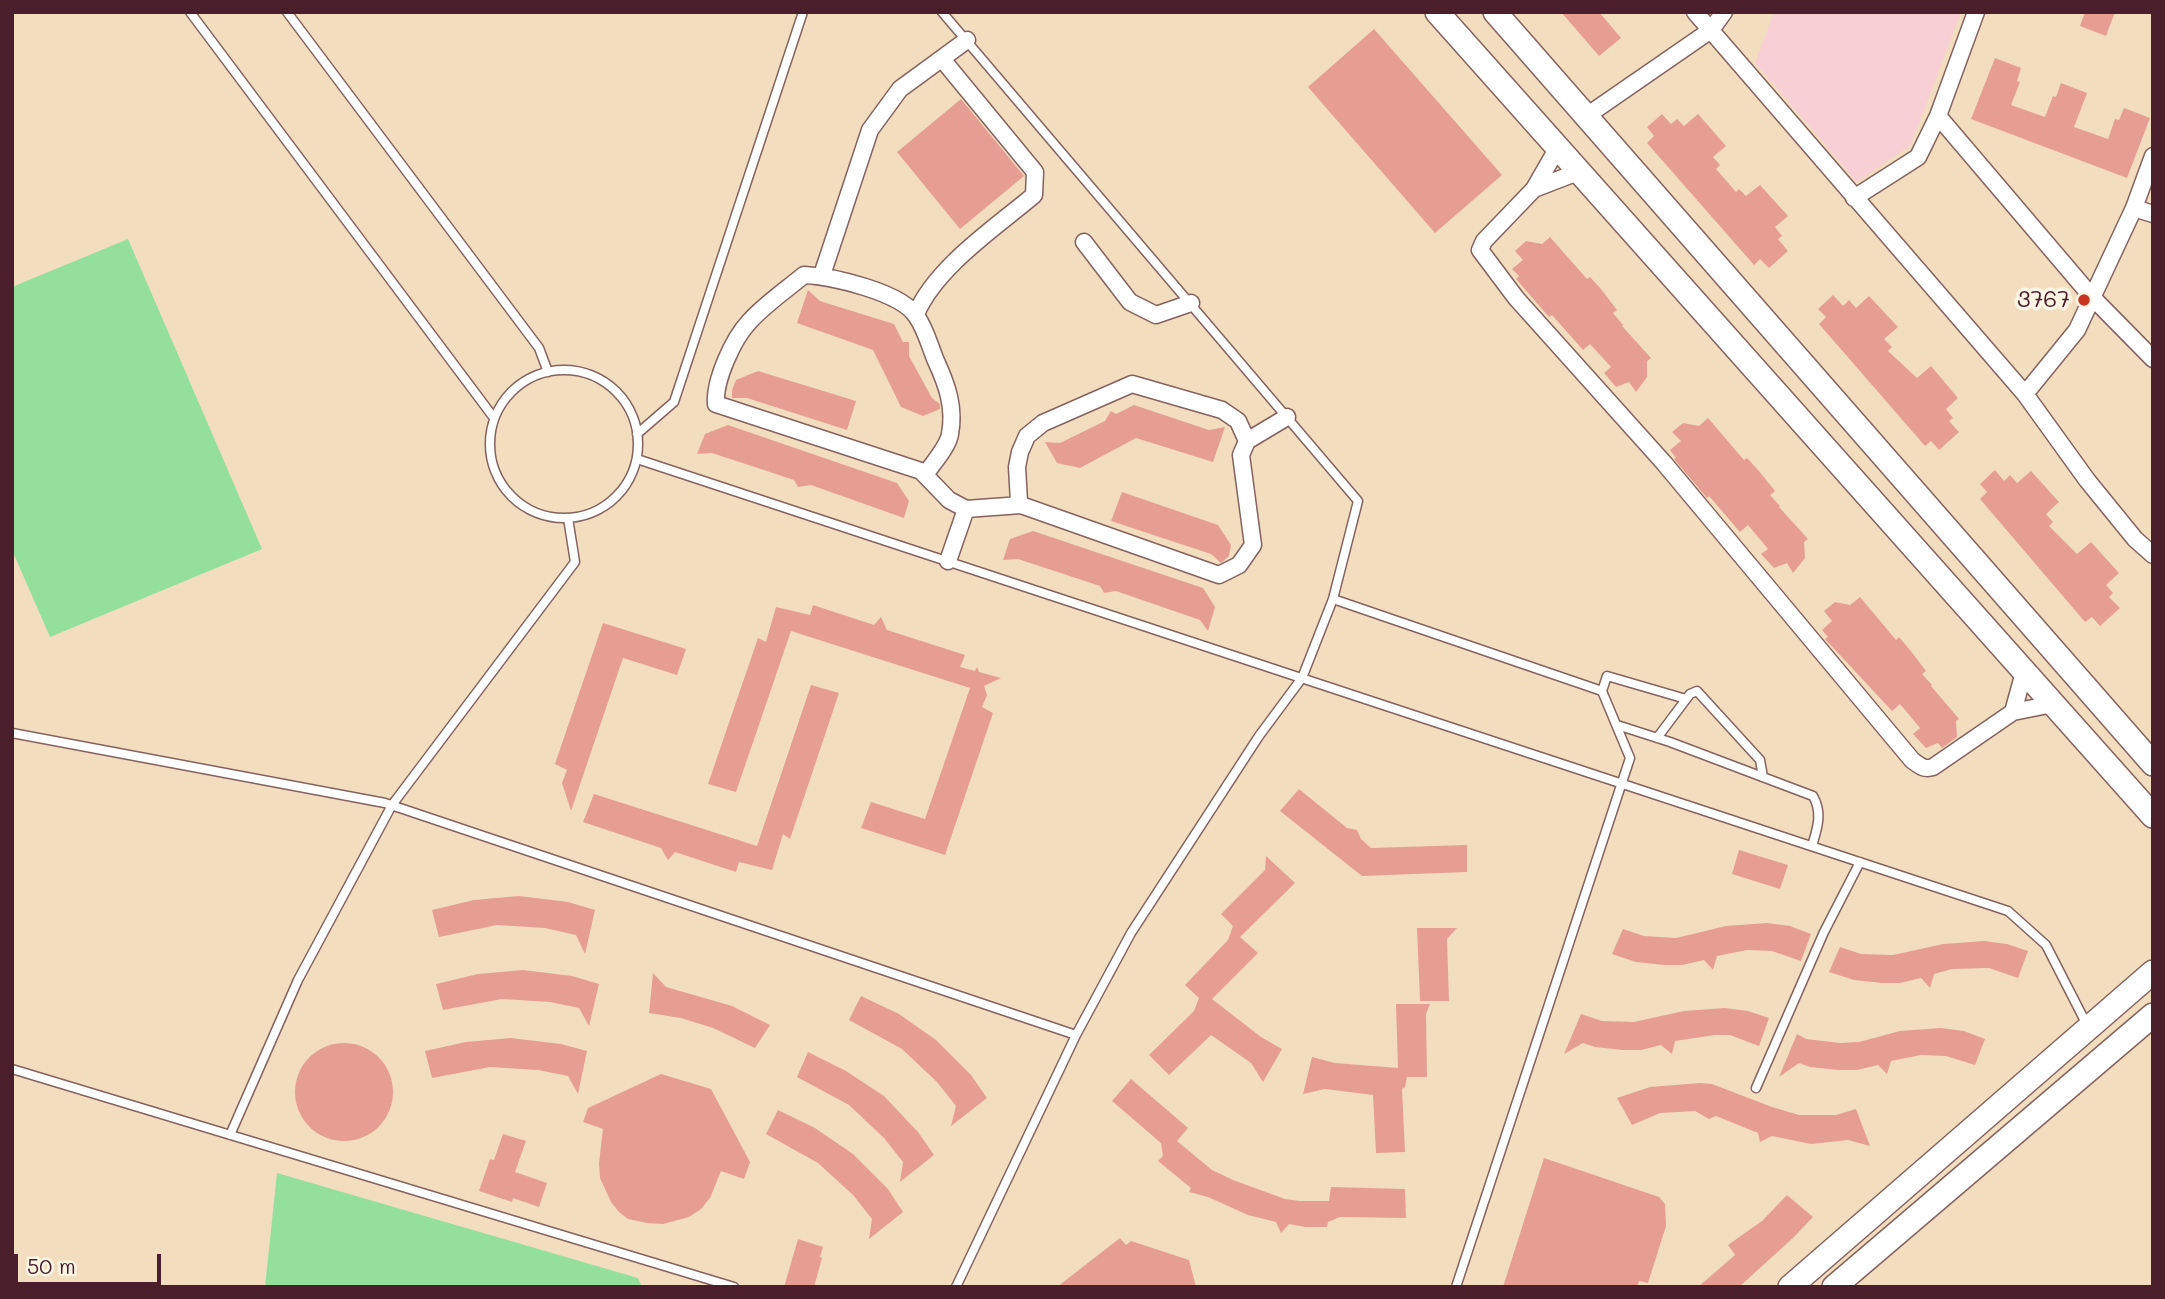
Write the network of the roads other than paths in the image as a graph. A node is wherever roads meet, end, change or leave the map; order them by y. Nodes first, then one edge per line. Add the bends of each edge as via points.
1 (190, 12) edge
2 (287, 12) edge
3 (803, 12) edge
4 (942, 12) edge
5 (1437, 12) edge
6 (1495, 12) edge
7 (1695, 12) edge
8 (1724, 12) edge
9 (1976, 12) edge
10 (1711, 30) junction
11 (967, 40) junction
12 (942, 59) junction
13 (1938, 116) junction
14 (1585, 117) junction
15 (1557, 149) junction
16 (2153, 156) edge
17 (1578, 172) junction
18 (1534, 189) junction
19 (1854, 198) junction
20 (2134, 208) junction
21 (2153, 215) edge
22 (1084, 242) dead end
23 (822, 275) junction
24 (2092, 297) junction
25 (1191, 303) junction
26 (916, 314) junction
27 (2153, 359) edge
28 (548, 372) junction
29 (2025, 394) junction
30 (1287, 417) junction
31 (494, 418) junction
32 (638, 434) junction
33 (1247, 440) junction
34 (637, 458) junction
35 (925, 475) junction
36 (1021, 505) junction
37 (966, 509) junction
38 (568, 518) junction
39 (2153, 555) edge
40 (948, 561) junction
41 (1333, 599) junction
42 (2024, 672) junction
43 (1302, 678) junction
44 (1602, 691) junction
45 (1686, 699) junction
46 (2053, 704) junction
47 (2013, 712) junction
48 (1617, 725) junction
49 (12, 733) edge
50 (1657, 738) junction
51 (2153, 764) edge
52 (1763, 776) junction
53 (1621, 783) junction
54 (391, 805) junction
55 (2153, 816) edge
56 (1812, 846) junction
57 (1860, 862) junction
58 (2153, 972) edge
59 (2153, 1015) edge
60 (2088, 1027) junction
61 (1076, 1035) junction
62 (12, 1069) edge
63 (1756, 1088) dead end
64 (230, 1135) junction
65 (734, 1287) edge
66 (956, 1287) edge
67 (1456, 1287) edge
68 (1790, 1287) edge
69 (1834, 1287) edge

1 - 31 lane
2 - 28 lane via 539,348
3 - 32 lane via 674,402
4 - 11 lane
5 - 15 main road
6 - 14 main road
7 - 10 street
8 - 10 street
9 - 13 street
10 - 14 street
10 - 19 street
11 - 12 street
11 - 25 lane
12 - 23 street via 900,89 870,130
12 - 26 street via 1035,172 1034,195 947,269 924,296
13 - 19 street via 1918,157
13 - 24 street
14 - 51 main road
15 - 17 main road
15 - 18 street
16 - 20 street
17 - 18 street
17 - 42 main road
18 - 47 street via 1480,250 1516,298 1664,463 1912,760 1921,767 1933,767
19 - 29 street
20 - 21 street
20 - 24 street
22 - 25 street via 1130,302 1156,315
23 - 26 street via 888,295
23 - 35 street via 804,275 749,322 721,374 716,404
24 - 27 street
24 - 29 street via 2077,330
25 - 30 lane
26 - 35 street via 952,409 950,437
28 - 31 lane via 525,381 506,397
28 - 32 lane via 572,371 606,384 630,411
29 - 39 street via 2087,480
30 - 33 street
30 - 41 lane via 1358,500
31 - 38 lane via 489,442 493,466 504,488 521,505 543,516
32 - 34 lane
33 - 36 street via 1238,421 1223,410 1132,384 1043,423 1027,436 1017,467
33 - 36 street via 1241,455 1253,545 1239,565 1219,575
34 - 38 lane via 628,481 612,500 592,513
34 - 40 lane
35 - 37 street
36 - 37 street
37 - 40 street
38 - 54 lane via 575,562
40 - 43 lane
41 - 43 lane
41 - 44 lane
42 - 46 main road
42 - 47 street
43 - 53 lane
43 - 61 lane via 1131,933
44 - 45 lane via 1607,676
44 - 48 lane
45 - 50 lane
45 - 52 lane via 1697,691 1760,760
46 - 47 street
46 - 55 main road
48 - 50 lane
48 - 53 lane via 1630,758
49 - 54 lane
50 - 52 lane
52 - 56 lane via 1813,796 1819,821
53 - 56 lane
53 - 67 lane
54 - 61 lane
54 - 64 lane via 298,980
56 - 57 lane
57 - 60 lane via 2008,911 2046,945
57 - 63 lane
58 - 60 main road
59 - 69 main road
60 - 68 main road
61 - 66 lane
62 - 64 lane
64 - 65 lane

